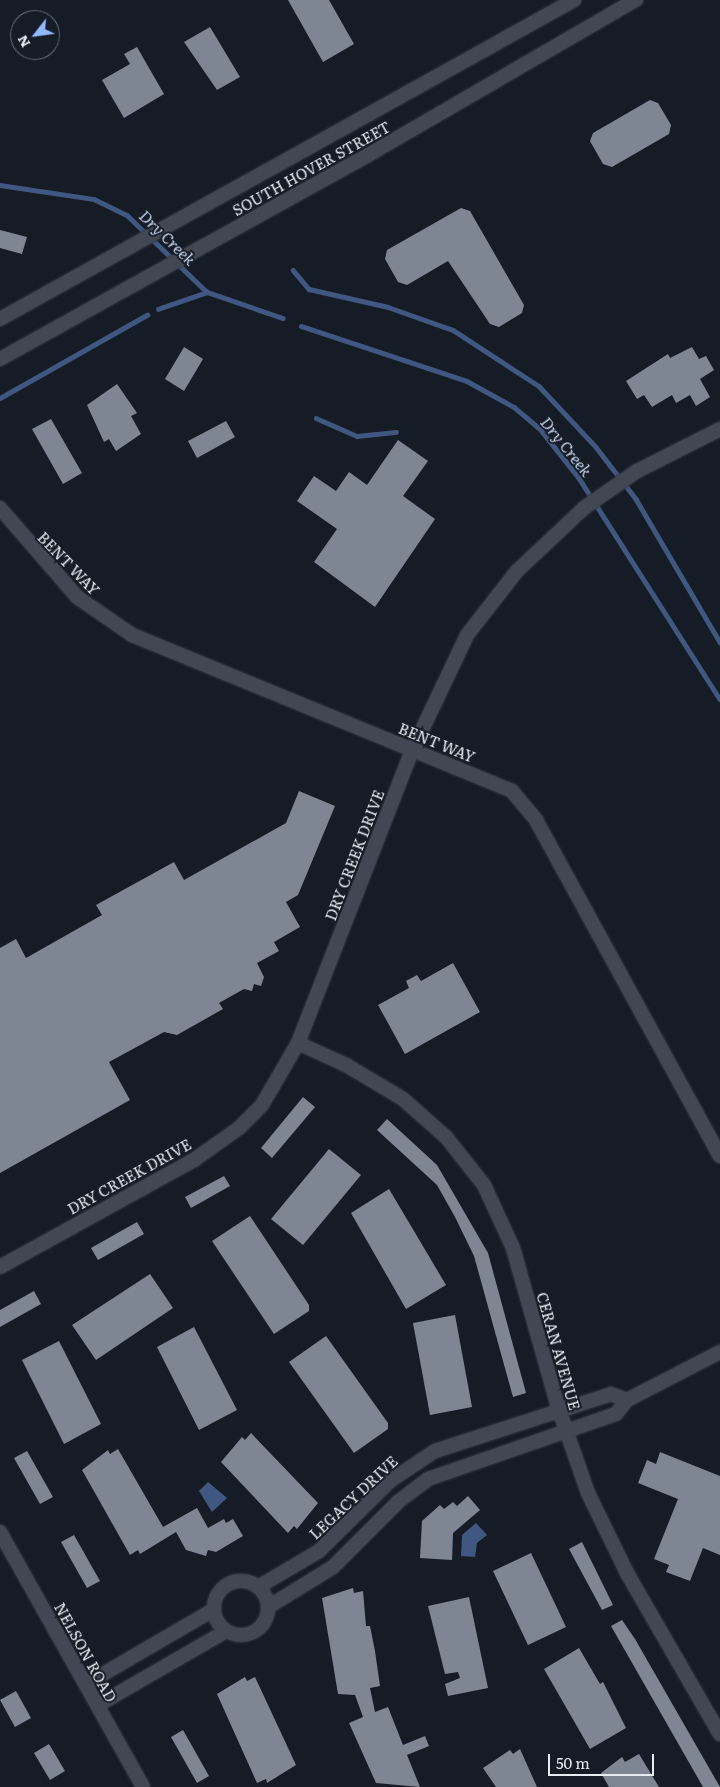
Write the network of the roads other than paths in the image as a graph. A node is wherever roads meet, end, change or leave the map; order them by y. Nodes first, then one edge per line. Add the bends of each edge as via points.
1 (574, 0) edge
2 (636, 0) edge
3 (0, 319) edge
4 (0, 359) edge
5 (720, 429) edge
6 (0, 508) edge
7 (412, 751) junction
8 (298, 1044) junction
9 (720, 1156) edge
10 (0, 1267) edge
11 (720, 1352) edge
12 (627, 1400) junction
13 (559, 1411) junction
14 (565, 1431) junction
15 (0, 1532) edge
16 (258, 1587) junction
17 (268, 1607) junction
18 (213, 1610) junction
19 (226, 1631) junction
20 (86, 1684) junction
21 (98, 1705) junction
22 (720, 1734) edge
23 (143, 1787) edge

1 - 3 street, SOUTH HOVER STREET
2 - 4 street, SOUTH HOVER STREET via 169,267
5 - 7 street, DRY CREEK DRIVE via 675,450 602,494 517,571 457,651
6 - 7 street, BENT WAY via 59,580 120,628
7 - 8 street, DRY CREEK DRIVE
7 - 9 street, BENT WAY via 512,791 536,820
8 - 10 street, DRY CREEK DRIVE via 262,1105 224,1140
8 - 13 street, CERAN AVENUE via 346,1065 403,1099 446,1137 476,1174 513,1248
11 - 12 street
12 - 13 street, LEGACY DRIVE via 611,1394
12 - 14 street via 616,1414
13 - 14 street, CERAN AVENUE
13 - 16 street, LEGACY DRIVE via 419,1459 390,1481 319,1552
14 - 17 street via 428,1479 399,1501 333,1567
14 - 22 street, CERAN AVENUE via 588,1493 627,1573
15 - 20 street, NELSON ROAD
16 - 17 street
16 - 18 street via 246,1581 228,1583 216,1596
17 - 19 street via 265,1620 254,1631 240,1635
18 - 19 street
18 - 20 street
19 - 21 street
20 - 21 street, NELSON ROAD
21 - 23 street, NELSON ROAD

